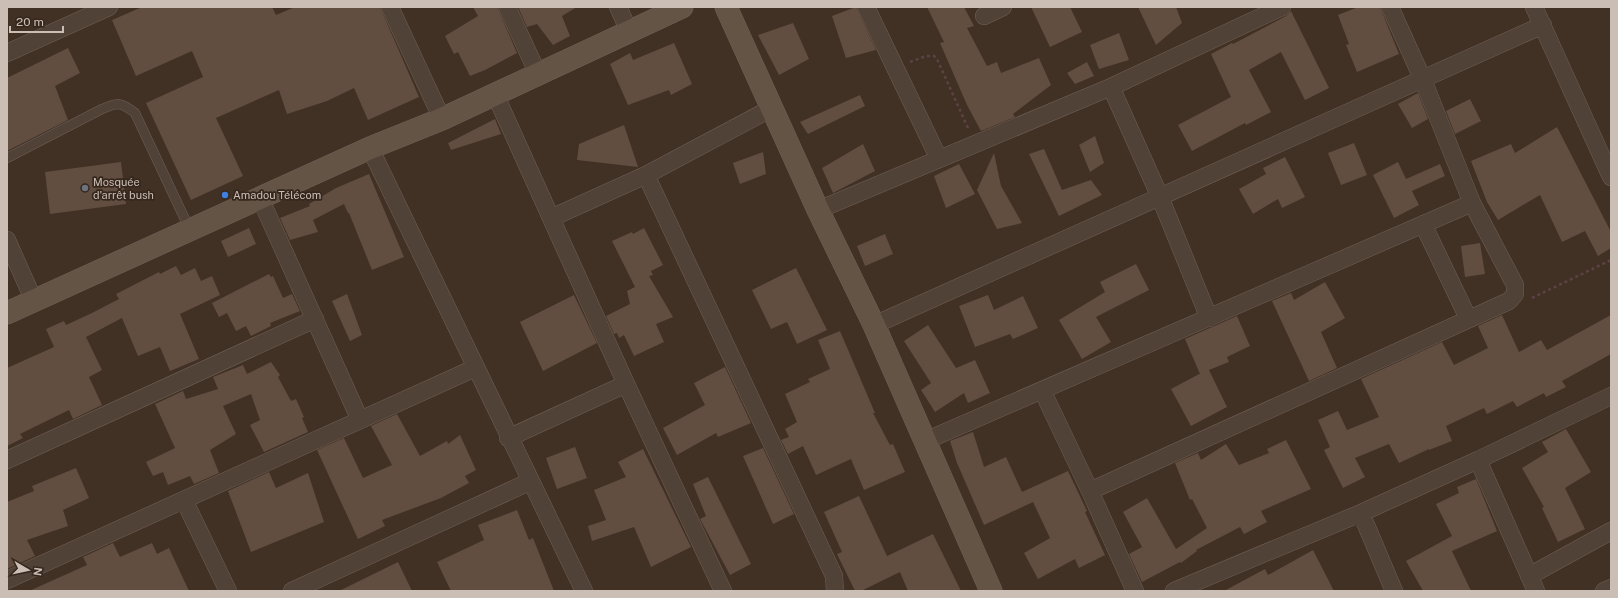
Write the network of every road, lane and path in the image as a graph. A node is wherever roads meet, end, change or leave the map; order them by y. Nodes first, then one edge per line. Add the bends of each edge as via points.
1 (109, 7) edge
2 (390, 7) edge
3 (507, 7) edge
4 (618, 7) edge
5 (682, 7) edge
6 (726, 7) edge
7 (866, 7) edge
8 (1003, 7) edge
9 (1282, 7) edge
10 (1390, 7) edge
11 (1537, 8) edge
12 (984, 16) dead end
13 (1543, 25) junction
14 (629, 31) junction
15 (7, 53) edge
16 (897, 68) junction
17 (538, 74) junction
18 (1423, 80) junction
19 (1110, 87) junction
20 (495, 94) junction
21 (772, 108) junction
22 (442, 119) junction
23 (975, 145) junction
24 (370, 148) junction
25 (7, 158) edge
26 (939, 159) junction
27 (646, 175) junction
28 (1611, 177) edge
29 (1160, 197) junction
30 (260, 198) junction
31 (1472, 203) junction
32 (818, 210) junction
33 (551, 218) junction
34 (1423, 224) junction
35 (190, 230) junction
36 (7, 240) edge
37 (1611, 260) edge
38 (1515, 294) junction
39 (34, 301) junction
40 (7, 313) edge
41 (1208, 318) junction
42 (1468, 318) junction
43 (315, 319) junction
44 (874, 325) junction
45 (475, 368) junction
46 (626, 384) junction
47 (1042, 390) junction
48 (1611, 396) edge
49 (360, 420) junction
50 (508, 438) junction
51 (925, 441) junction
52 (7, 460) edge
53 (1478, 460) junction
54 (529, 482) junction
55 (1090, 491) junction
56 (184, 500) junction
57 (1361, 514) junction
58 (1611, 531) edge
59 (7, 580) edge
60 (1532, 584) edge
61 (1611, 588) edge
62 (228, 591) edge
63 (292, 591) edge
64 (584, 591) edge
65 (723, 591) edge
66 (835, 591) edge
67 (991, 591) edge
68 (1134, 591) edge
69 (1174, 591) edge
70 (1394, 591) edge
71 (1604, 591) edge

1 - 15 street
2 - 22 street
3 - 17 street
4 - 14 street
5 - 14 street
6 - 21 street
7 - 16 street
8 - 12 street
9 - 19 street
10 - 18 street
11 - 13 street
13 - 18 street
13 - 28 street
14 - 17 street
16 - 23 path via 926,56 934,56
16 - 26 street
17 - 20 street
18 - 29 street
18 - 31 street
19 - 23 street
19 - 29 street
20 - 22 street
20 - 33 street
21 - 27 street
21 - 32 street
22 - 24 street
23 - 26 street
24 - 30 street
24 - 45 street
25 - 35 lane via 102,109 115,103 124,104 135,113
26 - 32 street
27 - 33 street
27 - 66 street via 834,576
29 - 41 street
29 - 44 street
30 - 35 street
30 - 43 street
31 - 34 street
31 - 38 street via 1515,285
32 - 44 street
33 - 46 street
34 - 41 street
34 - 42 street
35 - 39 street
36 - 39 street
37 - 38 path via 1532,298
38 - 42 street via 1509,301
39 - 40 street
41 - 47 street
42 - 55 street
43 - 49 street
43 - 52 street
44 - 51 street
45 - 49 street
45 - 50 street
46 - 50 street
46 - 65 street
47 - 51 street
47 - 55 street
48 - 53 street
49 - 56 street
50 - 54 street
51 - 67 street
53 - 57 street
53 - 60 street
54 - 63 street
54 - 64 street
55 - 68 street
56 - 59 street
56 - 62 street
57 - 69 street
57 - 70 street
58 - 60 street
61 - 71 street

